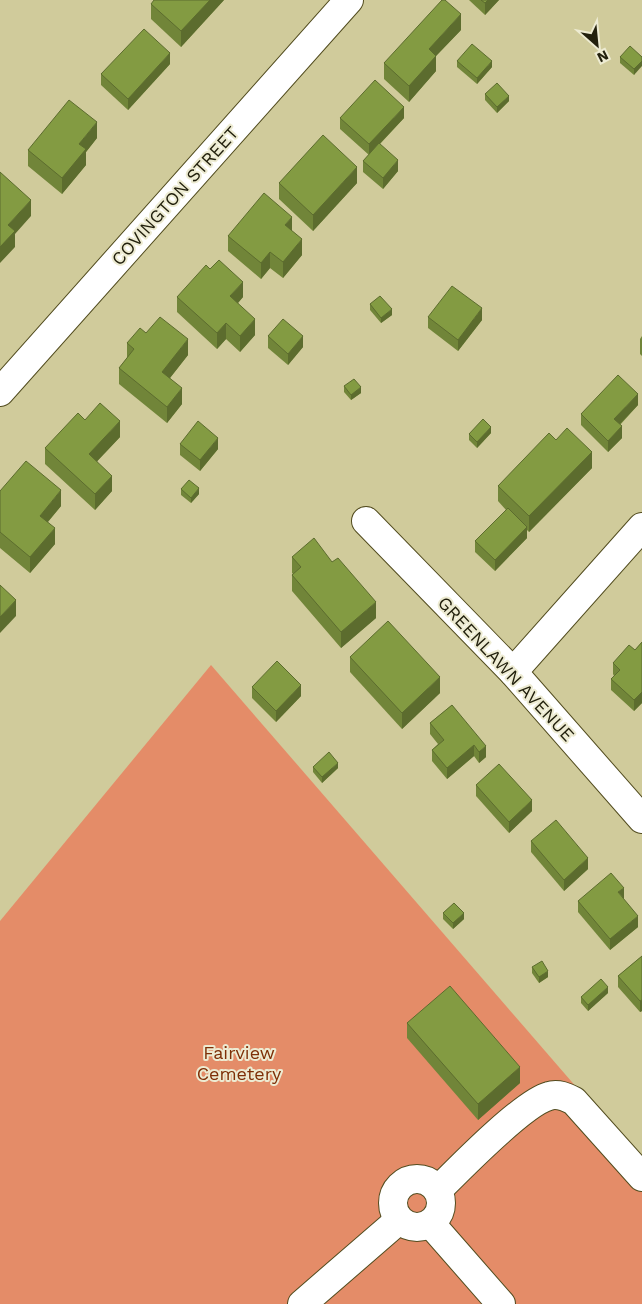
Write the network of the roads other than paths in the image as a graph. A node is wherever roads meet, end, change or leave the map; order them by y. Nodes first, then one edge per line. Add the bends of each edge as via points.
1 (349, 0) edge
2 (0, 392) edge
3 (366, 522) dead end
4 (642, 527) edge
5 (513, 672) junction
6 (642, 820) edge
7 (642, 1176) edge
8 (438, 1190) junction
9 (399, 1220) junction
10 (431, 1224) junction
11 (302, 1304) edge
12 (501, 1304) edge

1 - 2 street, COVINGTON STREET
3 - 5 street, GREENLAWN AVENUE
4 - 5 street
5 - 6 street, GREENLAWN AVENUE
7 - 8 street via 574,1101 551,1095 516,1118
8 - 9 street via 422,1179 402,1184 393,1201
8 - 10 street via 442,1206
9 - 10 street via 412,1228
9 - 11 street
10 - 12 street

